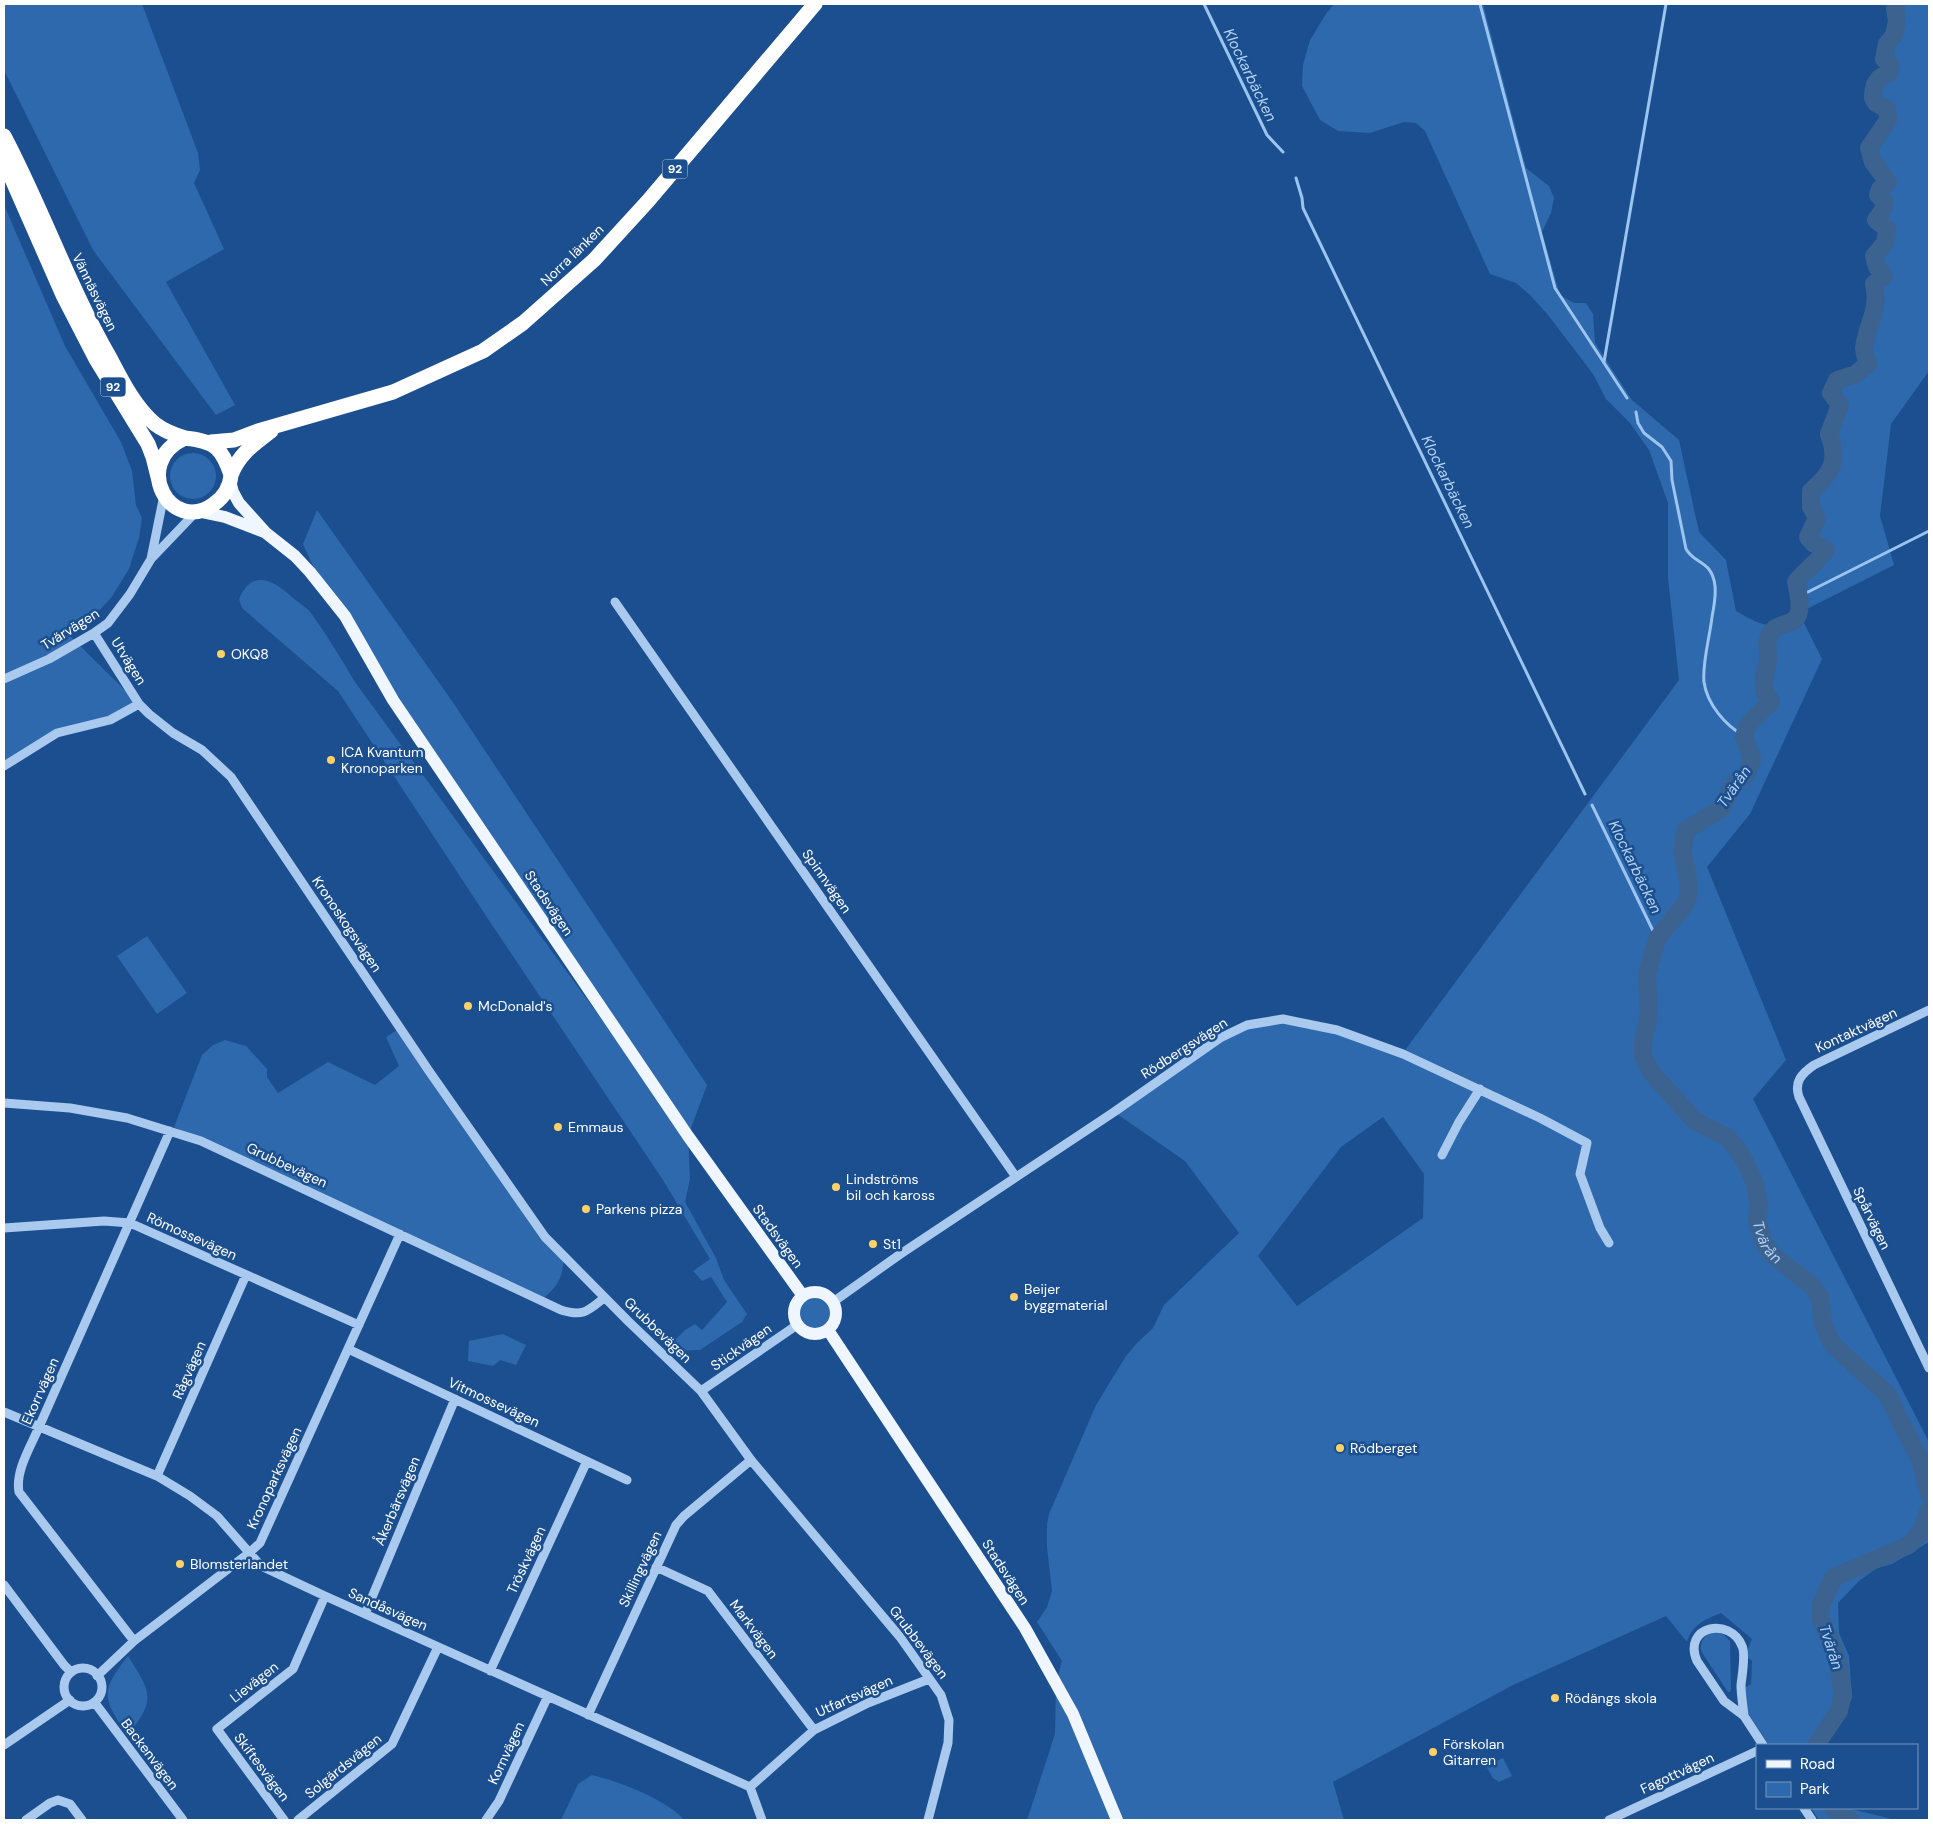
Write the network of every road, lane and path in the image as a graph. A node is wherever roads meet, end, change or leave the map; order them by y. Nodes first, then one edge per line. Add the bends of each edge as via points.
1 (815, 4) edge
2 (4, 136) edge
3 (4, 161) edge
4 (277, 426) junction
5 (185, 438) junction
6 (210, 442) junction
7 (231, 478) junction
8 (158, 480) junction
9 (164, 496) junction
10 (198, 512) junction
11 (266, 532) junction
12 (151, 558) junction
13 (615, 602) dead end
14 (94, 633) junction
15 (4, 679) edge
16 (140, 704) junction
17 (4, 766) edge
18 (1929, 1010) edge
19 (1799, 1079) joint
20 (1480, 1089) junction
21 (4, 1103) edge
22 (170, 1131) junction
23 (1442, 1155) dead end
24 (1016, 1177) junction
25 (130, 1223) junction
26 (4, 1228) edge
27 (400, 1234) junction
28 (1609, 1243) dead end
29 (246, 1275) junction
30 (803, 1296) junction
31 (604, 1298) junction
32 (833, 1302) junction
33 (359, 1325) junction
34 (797, 1325) junction
35 (828, 1330) junction
36 (348, 1349) junction
37 (1929, 1368) edge
38 (701, 1392) junction
39 (455, 1399) junction
40 (4, 1412) edge
41 (39, 1427) junction
42 (751, 1460) junction
43 (587, 1461) junction
44 (157, 1476) junction
45 (627, 1480) dead end
46 (248, 1553) junction
47 (656, 1567) junction
48 (4, 1585) edge
49 (325, 1596) junction
50 (364, 1614) junction
51 (134, 1641) junction
52 (438, 1647) junction
53 (490, 1671) junction
54 (71, 1672) junction
55 (97, 1676) junction
56 (930, 1679) junction
57 (548, 1696) junction
58 (70, 1700) junction
59 (95, 1703) junction
60 (588, 1715) junction
61 (1744, 1716) junction
62 (217, 1729) joint
63 (814, 1730) junction
64 (1762, 1744) edge
65 (4, 1745) edge
66 (1756, 1751) edge
67 (750, 1787) junction
68 (1805, 1809) edge
69 (26, 1820) edge
70 (82, 1820) edge
71 (183, 1820) edge
72 (284, 1820) edge
73 (298, 1820) edge
74 (486, 1820) edge
75 (762, 1820) edge
76 (928, 1820) edge
77 (1117, 1820) edge
78 (1609, 1820) edge
79 (1812, 1820) edge

1 - 4 highway, Norra länken / 92 via 594,260 523,324 483,352 393,392
2 - 5 highway, Vännäsvägen / 92 via 89,321 123,382 142,411 156,425
3 - 8 highway, Vännäsvägen / 92 via 63,295 96,358 148,444
4 - 6 highway, Norra länken / 92 via 234,440
4 - 7 highway, Norra länken / 92 via 242,454
5 - 6 highway, 92
5 - 8 highway via 176,442 162,458
6 - 7 highway via 221,451
7 - 10 highway, 92 via 219,501
7 - 11 main road, Stadsvägen via 233,492 239,502
8 - 9 highway, 92
9 - 10 highway via 184,511
9 - 12 street, Tvärvägen
10 - 11 main road, Stadsvägen via 225,516
10 - 12 street, Tvärvägen
11 - 30 main road, Stadsvägen via 295,556 345,616 393,700 688,1136
12 - 14 street, Tvärvägen via 108,623
13 - 24 street, Spinnvägen
14 - 15 street, Tvärvägen
14 - 16 street, Utvägen
16 - 17 street via 110,720 57,733
16 - 31 street, Kronoskogsvägen via 173,734 202,750 231,777 528,1214 545,1237
18 - 19 street, Kontaktvägen via 1814,1065
19 - 37 street, Spårvägen via 1796,1088 1798,1098
20 - 23 street
20 - 24 street, Rödbergsvägen via 1403,1054 1337,1030 1284,1019 1247,1025 1220,1038
20 - 28 street, Rödbergsvägen via 1587,1143 1580,1174
21 - 22 street, Grubbevägen via 127,1118
22 - 25 street, Ekorrvägen
22 - 27 street, Grubbevägen via 201,1141
24 - 32 street, Rödbergsvägen
25 - 26 street, Römossevägen via 104,1220
25 - 29 street, Römossevägen
25 - 41 street, Ekorrvägen
27 - 31 street, Grubbevägen via 570,1313 590,1311
27 - 33 street, Kronoparksvägen
29 - 33 street, Römossevägen
29 - 44 street, Rågvägen
30 - 32 main road via 819,1292
30 - 34 main road via 794,1312
31 - 38 street, Grubbevägen
32 - 35 main road via 835,1320
33 - 36 street, Kronoparksvägen
34 - 35 main road via 812,1334
34 - 38 street, Stickvägen
35 - 77 main road, Stadsvägen via 1025,1628 1073,1714
36 - 39 street, Vitmossevägen
36 - 46 street, Kronoparksvägen via 260,1543
38 - 42 street, Grubbevägen
39 - 43 street, Vitmossevägen
39 - 50 street, Åkerbärsvägen
40 - 41 street, Sandåsvägen
41 - 44 street, Sandåsvägen
41 - 51 street, Ekorrvägen via 18,1479 19,1492
42 - 47 street, Skillingvägen via 676,1525
42 - 56 street, Grubbevägen via 900,1637
43 - 45 street, Vitmossevägen
43 - 53 street, Tröskvägen
44 - 46 street, Sandåsvägen via 216,1516
46 - 49 street, Sandåsvägen via 261,1566
46 - 51 street, Kronoparksvägen
47 - 60 street, Skillingvägen
47 - 63 street, Markvägen via 708,1591
48 - 54 street
49 - 50 street, Sandåsvägen
49 - 62 street, Lievägen via 293,1669
50 - 52 street, Sandåsvägen
51 - 55 street, Kronoparksvägen
52 - 53 street, Sandåsvägen
52 - 73 street, Solgärdsvägen via 392,1744
53 - 57 street, Sandåsvägen
54 - 55 street via 85,1669
54 - 58 street via 64,1688
55 - 59 street via 101,1689
56 - 63 street, Utfartsvägen via 868,1703
56 - 76 street, Grubbevägen via 941,1695 949,1720 947,1749
57 - 60 street, Sandåsvägen
57 - 74 street, Kornvägen via 499,1801
58 - 59 street via 82,1706
58 - 65 street
59 - 71 street, Backenvägen
60 - 67 street, Sandåsvägen
61 - 61 street via 1741,1686 1743,1647 1733,1634 1721,1628 1704,1630 1694,1646 1697,1661 1724,1701
61 - 64 street
62 - 72 street, Skiftesvägen
63 - 67 street, Utfartsvägen
66 - 78 street, Fagottvägen
67 - 75 street
68 - 79 street
69 - 70 street via 58,1800 70,1804

